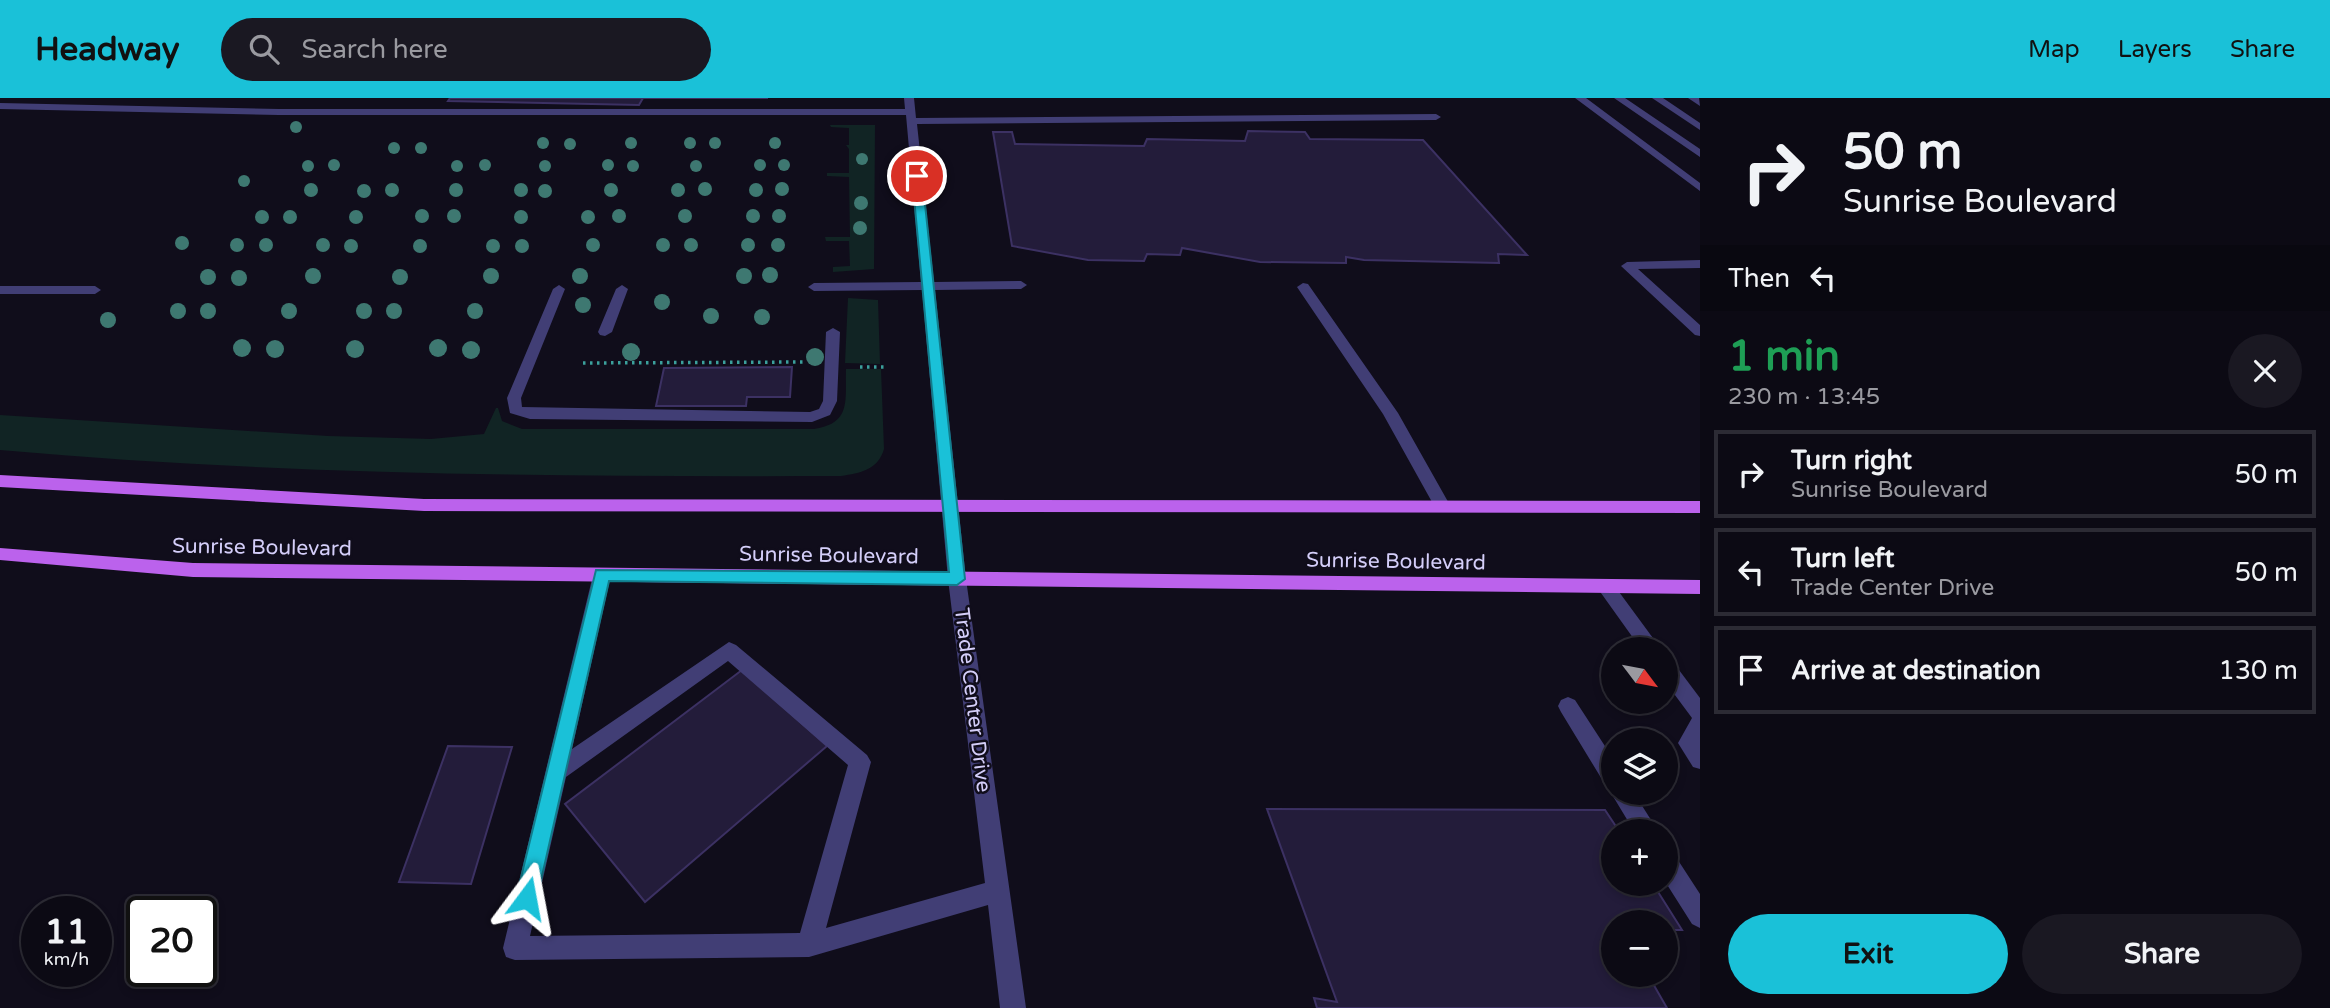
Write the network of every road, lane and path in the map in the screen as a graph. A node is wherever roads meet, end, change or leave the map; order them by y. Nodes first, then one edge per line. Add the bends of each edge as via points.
1 (818, 98) edge
2 (909, 98) edge
3 (1580, 98) edge
4 (1619, 98) edge
5 (1657, 98) edge
6 (1693, 98) edge
7 (1700, 103) edge
8 (0, 106) edge
9 (818, 112) junction
10 (911, 117) junction
11 (1436, 117) dead end
12 (1700, 127) edge
13 (1700, 154) edge
14 (1700, 188) edge
15 (1700, 264) edge
16 (1021, 285) dead end
17 (928, 286) junction
18 (814, 287) dead end
19 (1303, 287) dead end
20 (559, 289) dead end
21 (622, 289) dead end
22 (0, 290) edge
23 (95, 290) dead end
24 (1700, 331) edge
25 (605, 332) dead end
26 (832, 332) dead end
27 (583, 363) dead end
28 (831, 364) junction
29 (888, 367) dead end
30 (0, 481) edge
31 (950, 507) junction
32 (1443, 507) junction
33 (1700, 507) edge
34 (0, 554) edge
35 (602, 575) junction
36 (957, 579) junction
37 (1605, 586) junction
38 (1700, 587) edge
39 (1643, 637) edge
40 (1678, 684) edge
41 (1568, 706) dead end
42 (1700, 713) edge
43 (1700, 722) edge
44 (1601, 758) edge
45 (1700, 760) edge
46 (556, 772) junction
47 (1678, 881) edge
48 (998, 891) junction
49 (1700, 916) edge
50 (809, 945) junction
51 (1013, 1008) edge

1 - 9 street
2 - 10 street, Trade Center Drive
3 - 14 street
4 - 13 street
5 - 12 street
6 - 7 street
8 - 9 street via 279,112
9 - 10 street
10 - 11 street
10 - 17 street, Trade Center Drive
15 - 24 street via 1627,266
16 - 17 street
17 - 18 street
17 - 31 street, Trade Center Drive
19 - 32 street via 1390,413
20 - 28 street via 514,398 515,410 530,414 812,417 825,412 830,401
21 - 25 street
22 - 23 street
26 - 28 street
27 - 28 path
28 - 29 path
30 - 31 main road via 424,505
31 - 32 main road
31 - 36 street, Trade Center Drive
32 - 33 main road
34 - 35 main road, Sunrise Boulevard via 193,570
35 - 36 main road, Sunrise Boulevard
35 - 46 street
36 - 37 main road, Sunrise Boulevard
36 - 48 street, Trade Center Drive
37 - 38 main road, Sunrise Boulevard
37 - 39 street
40 - 42 street
41 - 44 street
43 - 45 street via 1688,743
46 - 50 street via 515,948
46 - 50 street via 729,650 860,762
47 - 49 street
48 - 50 street
48 - 51 street, Trade Center Drive

